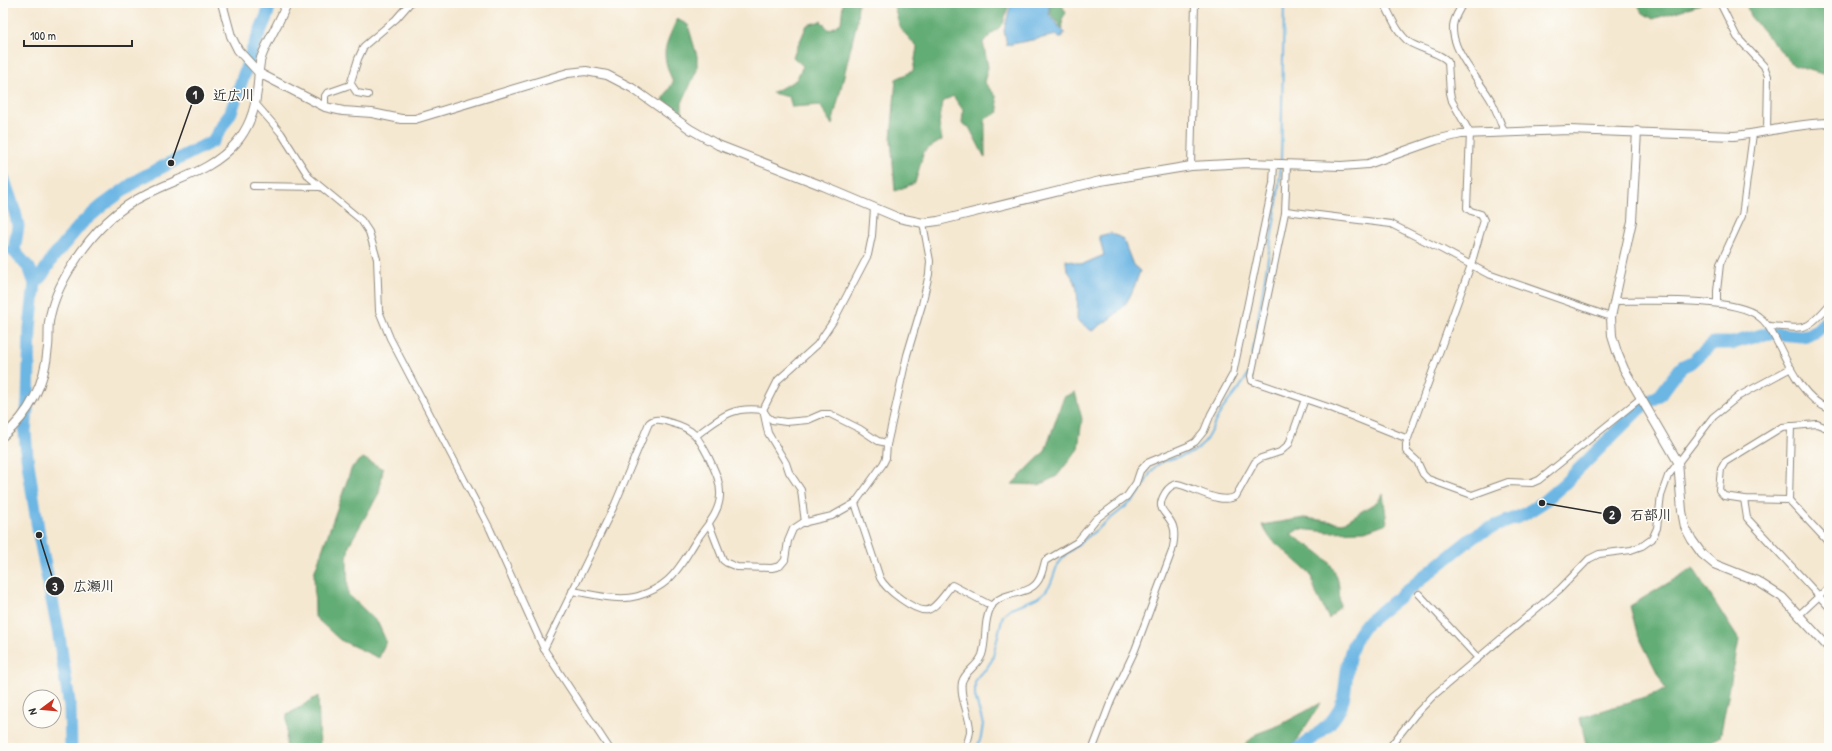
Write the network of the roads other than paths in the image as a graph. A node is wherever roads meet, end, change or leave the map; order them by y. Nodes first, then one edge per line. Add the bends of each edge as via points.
1 (222, 3) edge
2 (287, 3) edge
3 (410, 3) edge
4 (1195, 3) edge
5 (1384, 3) edge
6 (1463, 3) edge
7 (1720, 3) edge
8 (259, 73) junction
9 (351, 84) junction
10 (368, 96) dead end
11 (255, 104) junction
12 (325, 107) junction
13 (1829, 123) edge
14 (1637, 131) junction
15 (1767, 131) junction
16 (1504, 132) junction
17 (1470, 133) junction
18 (1753, 134) junction
19 (1274, 164) junction
20 (1287, 164) junction
21 (1191, 166) junction
22 (254, 186) dead end
23 (320, 187) junction
24 (874, 208) junction
25 (1286, 211) junction
26 (923, 222) junction
27 (1471, 265) junction
28 (1614, 301) junction
29 (1717, 303) junction
30 (1829, 305) edge
31 (1612, 317) junction
32 (1771, 331) junction
33 (1791, 368) junction
34 (1640, 398) junction
35 (1305, 399) junction
36 (1829, 409) edge
37 (763, 410) junction
38 (1791, 426) junction
39 (1829, 429) edge
40 (4, 435) edge
41 (697, 435) junction
42 (1408, 439) junction
43 (887, 443) junction
44 (1678, 462) junction
45 (1744, 499) junction
46 (1790, 500) junction
47 (856, 502) junction
48 (805, 523) junction
49 (709, 524) junction
50 (1829, 532) edge
51 (1823, 537) junction
52 (1829, 543) edge
53 (1829, 588) edge
54 (572, 591) junction
55 (1419, 594) dead end
56 (1819, 596) junction
57 (992, 606) junction
58 (1829, 607) edge
59 (1799, 615) junction
60 (1829, 648) edge
61 (544, 649) junction
62 (1478, 657) junction
63 (609, 748) edge
64 (965, 748) edge
65 (1093, 748) edge
66 (1389, 748) edge

1 - 8 street via 238,50
2 - 8 street via 262,56
3 - 9 street via 396,19 364,46
4 - 21 street
5 - 17 street via 1396,26 1408,41 1446,59 1452,101
6 - 16 street via 1453,22 1455,39 1467,64 1492,102
7 - 15 street via 1737,37 1764,66 1768,76
8 - 11 street
8 - 12 street
9 - 10 street via 357,93
9 - 12 street via 328,93 325,96
11 - 23 street via 281,133 309,177
11 - 40 street via 236,143 220,158 202,170 136,200 112,218 86,245 62,283 53,308 49,322 45,368 37,393 24,415
12 - 24 street via 415,119 568,73 598,72 632,88 690,129 718,145
13 - 15 street
14 - 16 street
14 - 18 street
14 - 28 street via 1632,221
15 - 18 street
16 - 17 street
17 - 20 street via 1436,140 1368,164
17 - 27 street via 1467,205 1469,210 1481,214 1484,220
18 - 29 street via 1742,216 1720,264
19 - 20 street
19 - 21 street
19 - 57 street via 1274,183 1233,374 1204,431 1188,446 1147,463 1127,496 1096,519 1077,542 1045,561 1037,583 1000,599
20 - 25 street
21 - 26 street via 1100,181 938,221
22 - 23 street
23 - 61 street via 361,220 369,232 377,258 379,311 382,321 490,529
24 - 26 street via 899,218
24 - 37 street via 868,255 834,320 817,345 778,380
25 - 27 street via 1391,224
25 - 35 street via 1251,379 1254,383
26 - 43 street via 930,261 929,274
27 - 31 street via 1500,279
27 - 42 street
28 - 29 street
28 - 31 street
29 - 32 street via 1752,312 1761,318
30 - 32 street via 1810,325
31 - 34 street via 1612,336 1617,352
32 - 33 street
33 - 36 street via 1810,396
33 - 44 street via 1739,396 1713,417
34 - 42 street via 1539,480 1532,483 1508,482 1475,494 1428,480 1417,461 1406,449
34 - 44 street
35 - 42 street
35 - 65 street via 1289,444 1280,452 1255,462 1232,499 1218,498 1177,484 1168,488 1161,499 1161,508 1173,526 1172,551 1135,650
37 - 41 street via 745,409 727,413
37 - 43 street via 772,420 786,422 830,414 878,441
37 - 48 street via 768,433 801,490
38 - 39 street via 1817,424
38 - 45 street via 1782,427 1725,462 1720,469 1719,490 1724,496
38 - 46 street
41 - 49 street via 719,483 719,502
41 - 54 street via 682,426 660,420 649,424 615,504
43 - 47 street via 886,458
44 - 59 street via 1685,527 1702,554 1714,564 1769,588 1782,597
44 - 62 street via 1664,486 1657,528 1652,539 1631,550 1599,554 1589,559 1560,589
45 - 46 street
45 - 56 street via 1746,518
46 - 51 street
47 - 48 street via 832,516
47 - 57 street via 880,578 891,591 915,608 924,610 932,607 952,585
48 - 49 street via 790,533 783,564 772,568 737,567 727,563 723,560
49 - 54 street via 679,569 667,582 652,590 638,596 622,598
50 - 51 street
51 - 52 street
53 - 56 street
54 - 61 street
55 - 62 street
56 - 58 street
56 - 59 street
57 - 64 street via 981,656 962,682 970,729
59 - 60 street
61 - 63 street
62 - 66 street via 1433,696

